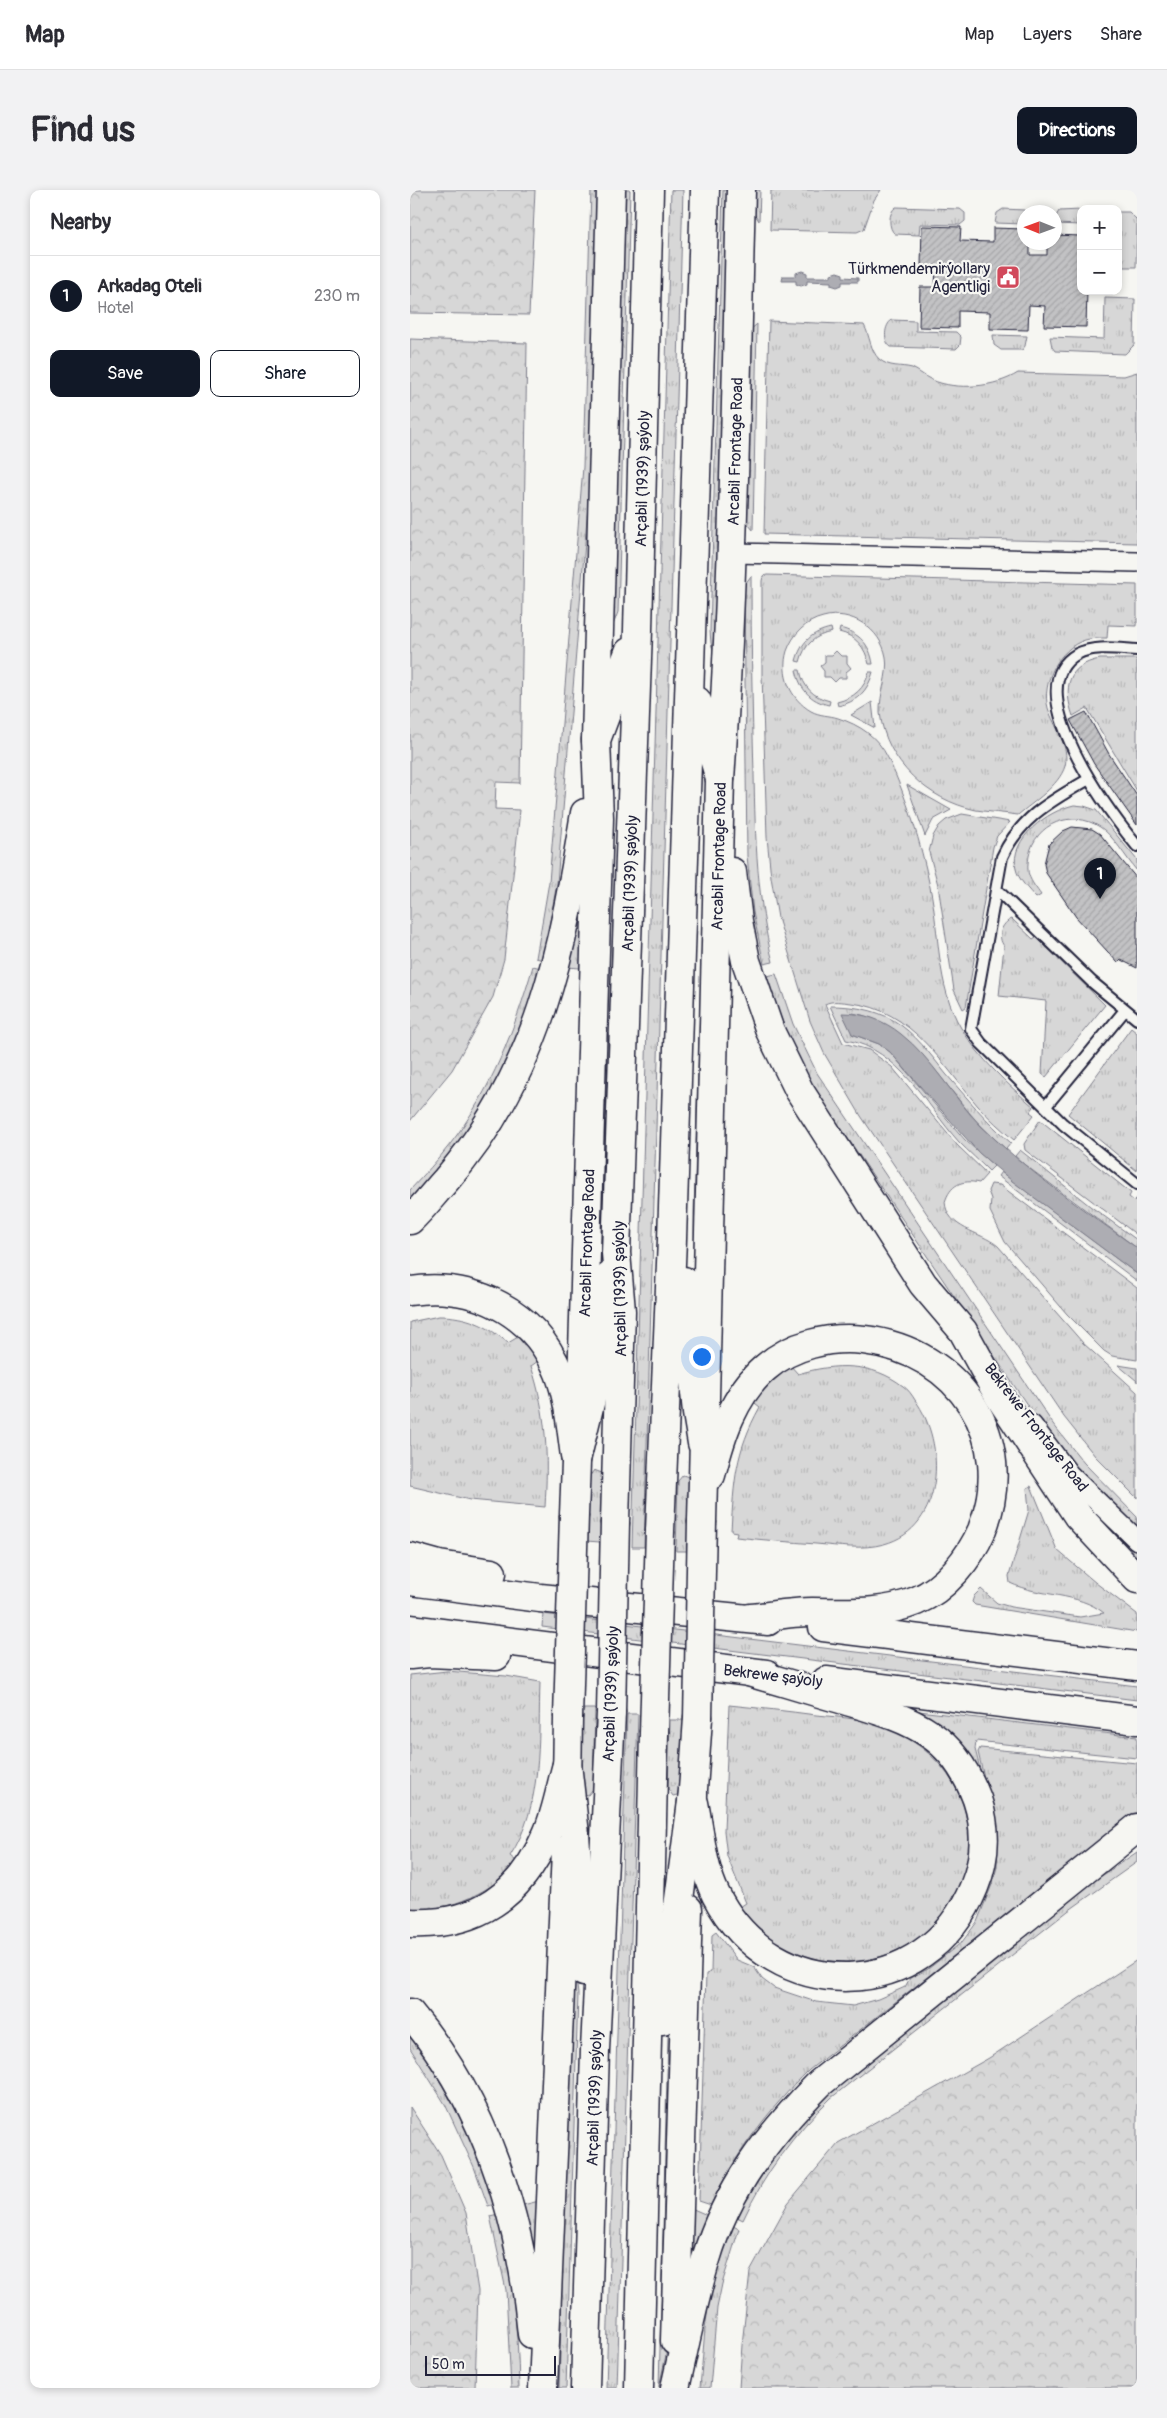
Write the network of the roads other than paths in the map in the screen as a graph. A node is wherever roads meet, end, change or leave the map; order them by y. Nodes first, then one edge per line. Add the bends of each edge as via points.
1 (610, 190) edge
2 (649, 190) edge
3 (705, 190) edge
4 (741, 190) edge
5 (732, 553) junction
6 (1137, 562) edge
7 (638, 630) junction
8 (1137, 650) edge
9 (690, 679) junction
10 (596, 740) junction
11 (720, 779) junction
12 (1089, 779) junction
13 (1137, 846) edge
14 (997, 890) junction
15 (1125, 1010) junction
16 (1137, 1019) edge
17 (1046, 1106) junction
18 (1137, 1184) edge
19 (410, 1220) edge
20 (672, 1239) junction
21 (616, 1252) junction
22 (410, 1291) edge
23 (963, 1331) junction
24 (702, 1443) junction
25 (576, 1460) junction
26 (702, 1517) junction
27 (1137, 1540) edge
28 (410, 1557) edge
29 (1137, 1579) edge
30 (410, 1581) edge
31 (540, 1598) junction
32 (751, 1618) junction
33 (410, 1629) edge
34 (538, 1645) junction
35 (410, 1655) edge
36 (1137, 1666) edge
37 (749, 1672) junction
38 (1137, 1720) edge
39 (567, 1764) junction
40 (692, 1794) junction
41 (1137, 1828) edge
42 (1137, 1844) edge
43 (1057, 1894) junction
44 (410, 1923) edge
45 (410, 2013) edge
46 (595, 2050) junction
47 (643, 2170) junction
48 (538, 2388) edge
49 (543, 2388) edge
50 (585, 2388) edge
51 (639, 2388) edge
52 (674, 2388) edge

1 - 10 main road, Arcabil Frontage Road
2 - 7 main road, Arçabil (1939) şaýoly
3 - 9 main road
4 - 5 main road, Arcabil Frontage Road
5 - 6 street
5 - 11 main road, Arcabil Frontage Road
7 - 10 main road
7 - 21 main road, Arçabil (1939) şaýoly
8 - 12 lane via 1087,650 1076,655 1059,676 1057,708
9 - 11 main road
9 - 20 main road
10 - 19 main road via 573,892 539,1019 516,1076 489,1125
10 - 25 main road, Arcabil Frontage Road via 599,828 583,1360
11 - 23 main road via 738,921 746,961 770,1031 807,1104 917,1276
11 - 24 main road, Arcabil Frontage Road
12 - 13 lane
12 - 14 lane via 1048,803 1023,823 1002,857
14 - 15 lane
14 - 17 lane via 971,1029
15 - 16 lane
15 - 17 lane
17 - 18 lane via 1063,1124
20 - 24 main road via 683,1272
20 - 47 main road, bridge via 660,1531
21 - 25 main road via 603,1305 591,1399
21 - 46 main road, Arçabil (1939) şaýoly, bridge via 621,1311 610,1713
22 - 25 main road via 445,1288 490,1300 512,1313 533,1334 548,1351 559,1373
23 - 27 street, Bekrewe Frontage Road via 1069,1474
23 - 29 main road via 999,1396 1078,1516
24 - 26 main road, Arcabil Frontage Road
25 - 39 main road, Arcabil Frontage Road, bridge
26 - 32 main road via 717,1453 736,1403 765,1368 809,1344 856,1339 902,1348 938,1368 974,1408 991,1448 992,1499 966,1560 949,1577 918,1600 883,1611 809,1612
26 - 40 main road, bridge via 698,1718
28 - 31 main road via 494,1573
30 - 31 main road
31 - 32 main road
32 - 36 main road
33 - 34 main road, Bekrewe şaýoly
34 - 35 main road via 494,1657
34 - 37 main road, Bekrewe şaýoly
37 - 38 main road, Bekrewe şaýoly
37 - 40 main road via 898,1717 932,1736 954,1757 972,1784 985,1835 982,1868 970,1898 938,1941 900,1966 858,1976 829,1976 784,1965 741,1932 715,1894
39 - 44 main road via 547,1834 518,1882 498,1901 470,1916 451,1922
39 - 46 main road via 585,1989
39 - 49 main road
40 - 47 main road
40 - 52 main road
41 - 43 main road
42 - 43 street
43 - 52 main road via 820,2083 784,2119 746,2171 718,2225 706,2259
45 - 48 main road via 448,2066 480,2125 501,2177 515,2223 526,2279
46 - 50 main road, Arçabil (1939) şaýoly
47 - 51 main road

